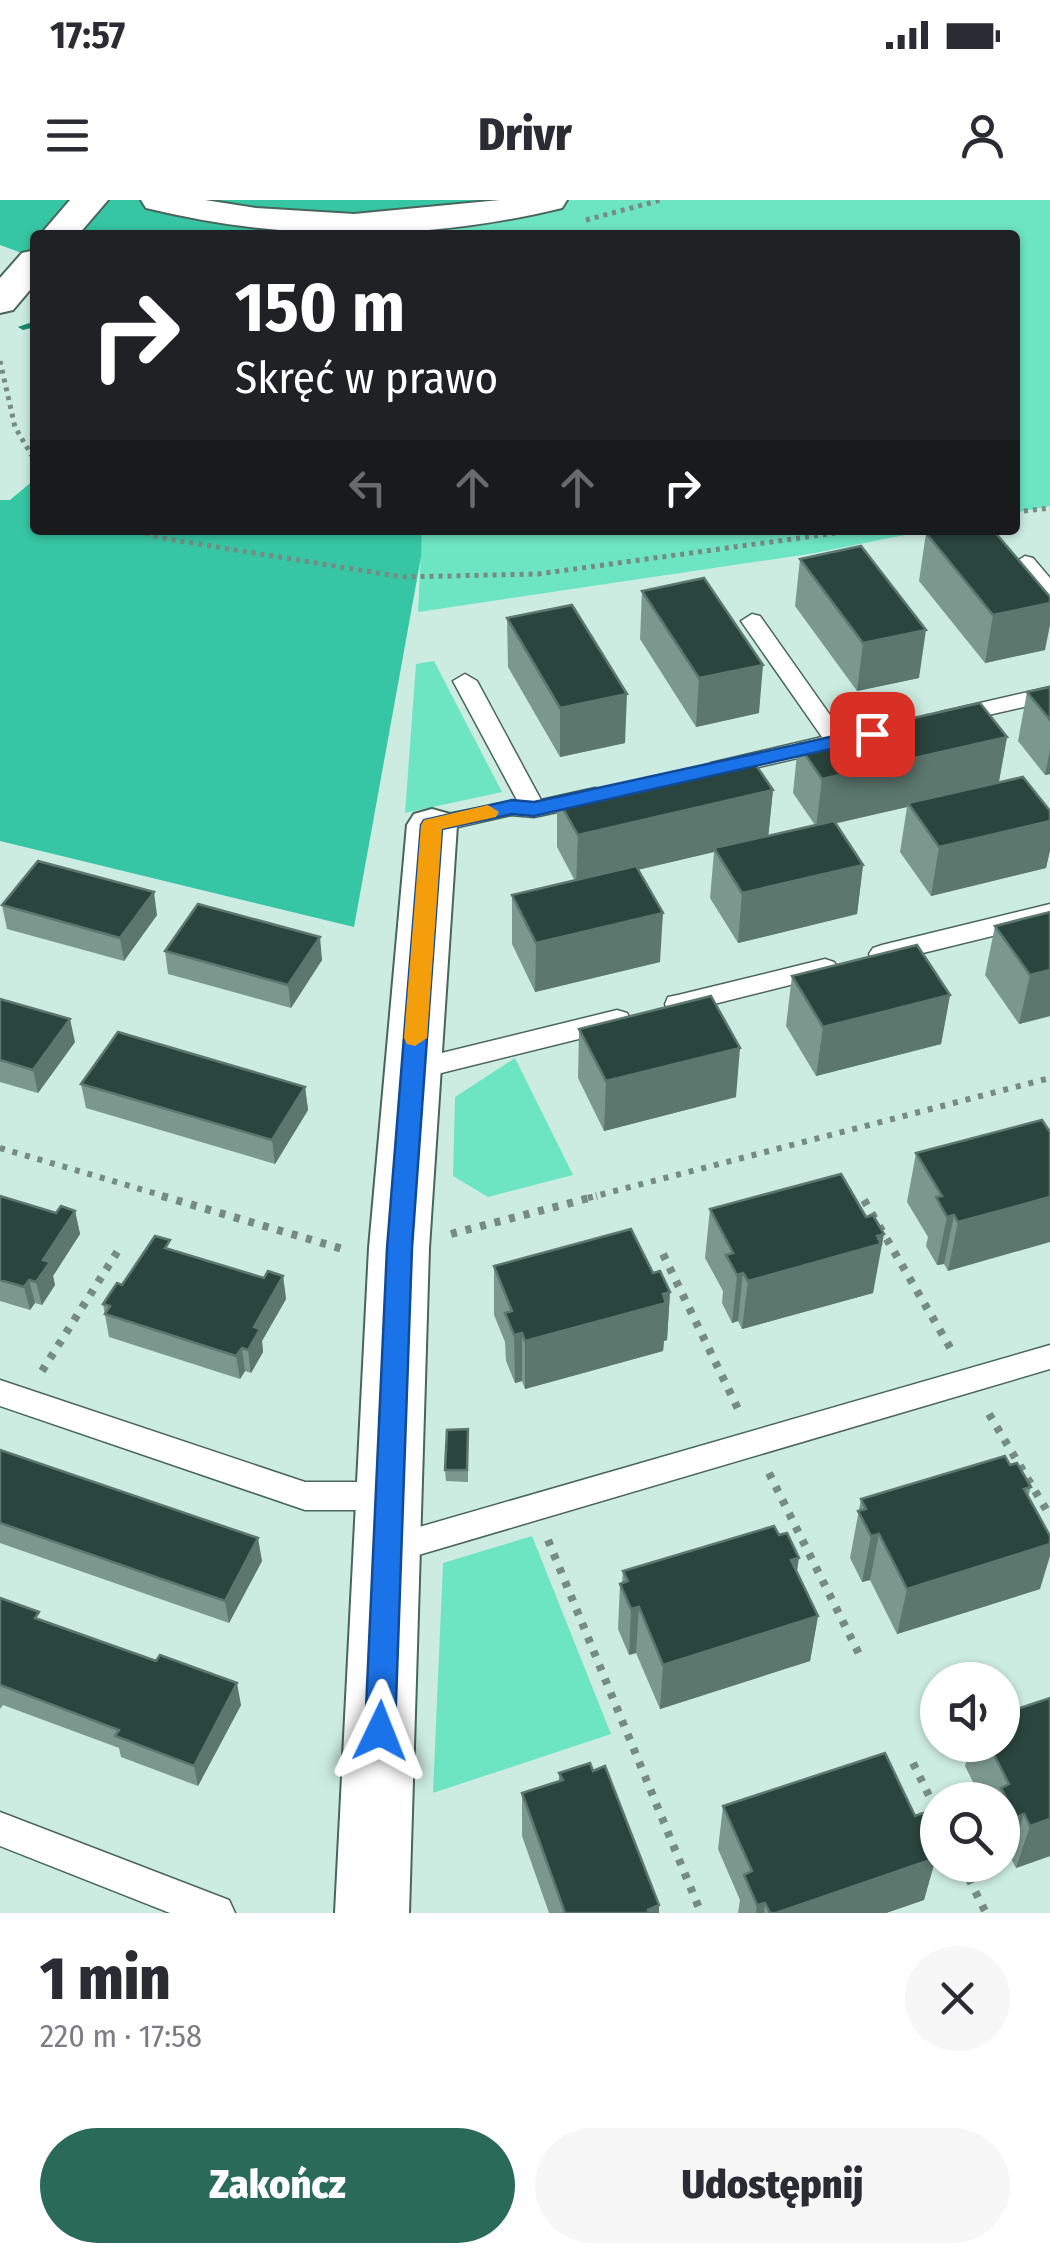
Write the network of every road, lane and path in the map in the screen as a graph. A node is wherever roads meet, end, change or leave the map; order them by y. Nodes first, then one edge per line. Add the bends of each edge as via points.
1 (90, 200) edge
2 (160, 200) edge
3 (549, 200) edge
4 (63, 230) edge
5 (30, 267) edge
6 (0, 302) edge
7 (0, 361) edge
8 (30, 453) edge
9 (1050, 508) edge
10 (1020, 511) edge
11 (152, 535) edge
12 (822, 535) edge
13 (1026, 564) edge
14 (1050, 591) edge
15 (752, 620) dead end
16 (465, 682) dead end
17 (1050, 694) edge
18 (934, 720) edge
19 (704, 771) edge
20 (628, 788) edge
21 (534, 809) junction
22 (432, 825) joint
23 (1050, 912) edge
24 (413, 1070) junction
25 (1050, 1078) edge
26 (0, 1148) edge
27 (400, 1248) junction
28 (119, 1250) dead end
29 (1050, 1358) edge
30 (12, 1397) edge
31 (535, 1507) junction
32 (389, 1523) junction
33 (912, 1763) dead end
34 (922, 1782) edge
35 (0, 1829) edge
36 (970, 1882) edge
37 (216, 1913) edge
38 (372, 1913) edge
39 (701, 1913) edge
40 (986, 1913) edge

1 - 4 street
2 - 3 street via 238,218 360,226 465,218
5 - 6 street
7 - 8 path via 15,428
9 - 10 path
11 - 12 path via 403,578 538,574
13 - 14 lane
15 - 19 lane via 846,740
16 - 21 lane
17 - 18 lane
20 - 21 lane
21 - 22 lane via 512,807
22 - 24 street
23 - 24 lane
24 - 27 street
25 - 27 path
26 - 27 path via 351,1252
27 - 32 street
28 - 30 path
29 - 31 lane
30 - 32 lane
31 - 32 lane
31 - 39 path
32 - 38 street
33 - 34 path
35 - 37 lane
36 - 40 path

